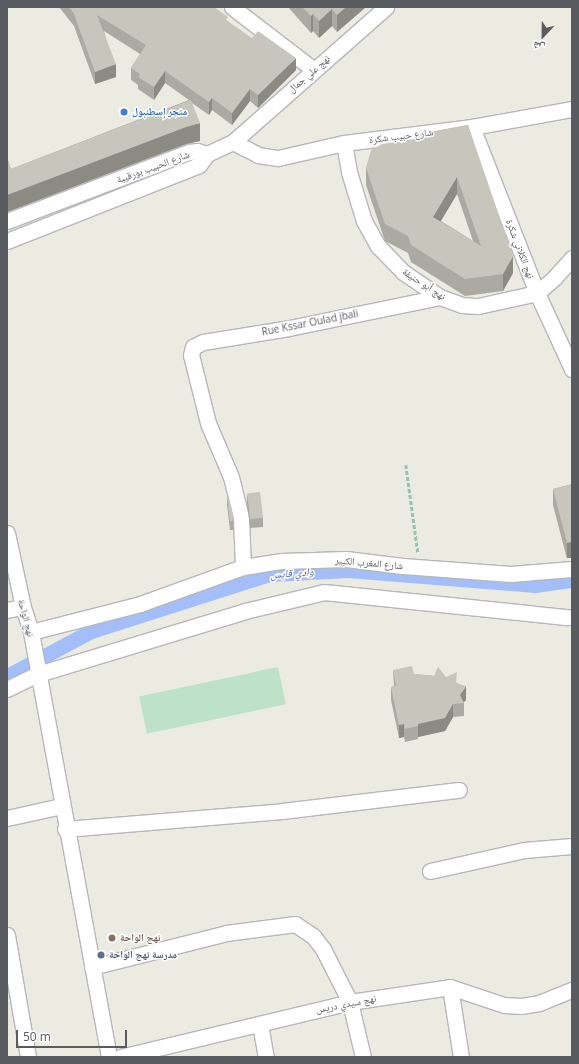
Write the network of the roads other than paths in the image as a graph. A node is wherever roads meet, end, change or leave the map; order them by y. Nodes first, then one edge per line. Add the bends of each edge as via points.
1 (232, 7) edge
2 (386, 7) edge
3 (314, 70) junction
4 (572, 109) edge
5 (472, 127) junction
6 (232, 142) junction
7 (344, 143) junction
8 (207, 154) junction
9 (7, 221) edge
10 (7, 241) edge
11 (572, 258) edge
12 (536, 293) junction
13 (440, 297) junction
14 (572, 369) edge
15 (7, 533) edge
16 (243, 568) junction
17 (572, 569) edge
18 (23, 607) junction
19 (7, 610) edge
20 (568, 617) dead end
21 (31, 632) junction
22 (38, 674) junction
23 (7, 689) edge
24 (459, 790) dead end
25 (61, 806) junction
26 (7, 818) edge
27 (65, 829) junction
28 (572, 846) edge
29 (430, 871) dead end
30 (7, 934) edge
31 (92, 967) junction
32 (450, 987) junction
33 (572, 990) edge
34 (350, 1002) junction
35 (260, 1024) junction
36 (28, 1057) edge
37 (109, 1057) edge
38 (120, 1057) edge
39 (266, 1057) edge
40 (363, 1057) edge
41 (461, 1057) edge

1 - 3 street
2 - 3 street, نهج علي جمال
3 - 6 street, نهج علي جمال
4 - 5 street, شارع حبيب شكرة
5 - 7 street, شارع حبيب شكرة
5 - 12 street, نهج الكلاني شكرة
6 - 7 street, شارع حبيب شكرة via 258,155 278,158
6 - 8 street, نهج علي جمال
7 - 13 street, نهج أبو حنيفة via 348,172 364,221 378,246 403,272
8 - 9 street, شارع الحبيب بورقيبة via 189,152
8 - 10 street, شارع الحبيب بورقيبة via 199,164 188,171
11 - 12 street, نهج أبو حنيفة
12 - 13 street, نهج أبو حنيفة via 478,306 462,305
12 - 14 street, نهج الكلاني شكرة
13 - 16 street, Rue Kssar Oulad jbali via 289,328 203,342 194,347 193,360 208,423 228,469 238,502
15 - 18 street, نهج الواحة
16 - 17 street, شارع المغرب الكبير via 281,561 346,559 420,568 510,574
16 - 21 street, شارع المغرب الكبير via 140,604
18 - 19 street
18 - 21 street, نهج الواحة
20 - 22 street via 324,592 245,611
21 - 22 street, نهج الواحة
22 - 23 street
22 - 25 street, نهج الواحة
24 - 27 street via 282,811
25 - 26 street
25 - 27 street, نهج الواحة
27 - 31 street, نهج الواحة
28 - 29 street via 524,850
30 - 36 street
31 - 34 street via 226,933 286,925 303,927 323,949
31 - 37 street, نهج الواحة
32 - 33 street, نهج سيدي دريس via 504,1005 521,1006 539,1003
32 - 34 street, نهج سيدي دريس
32 - 41 street
34 - 35 street, نهج سيدي دريس
34 - 40 street
35 - 38 street, نهج سيدي دريس
35 - 39 street

